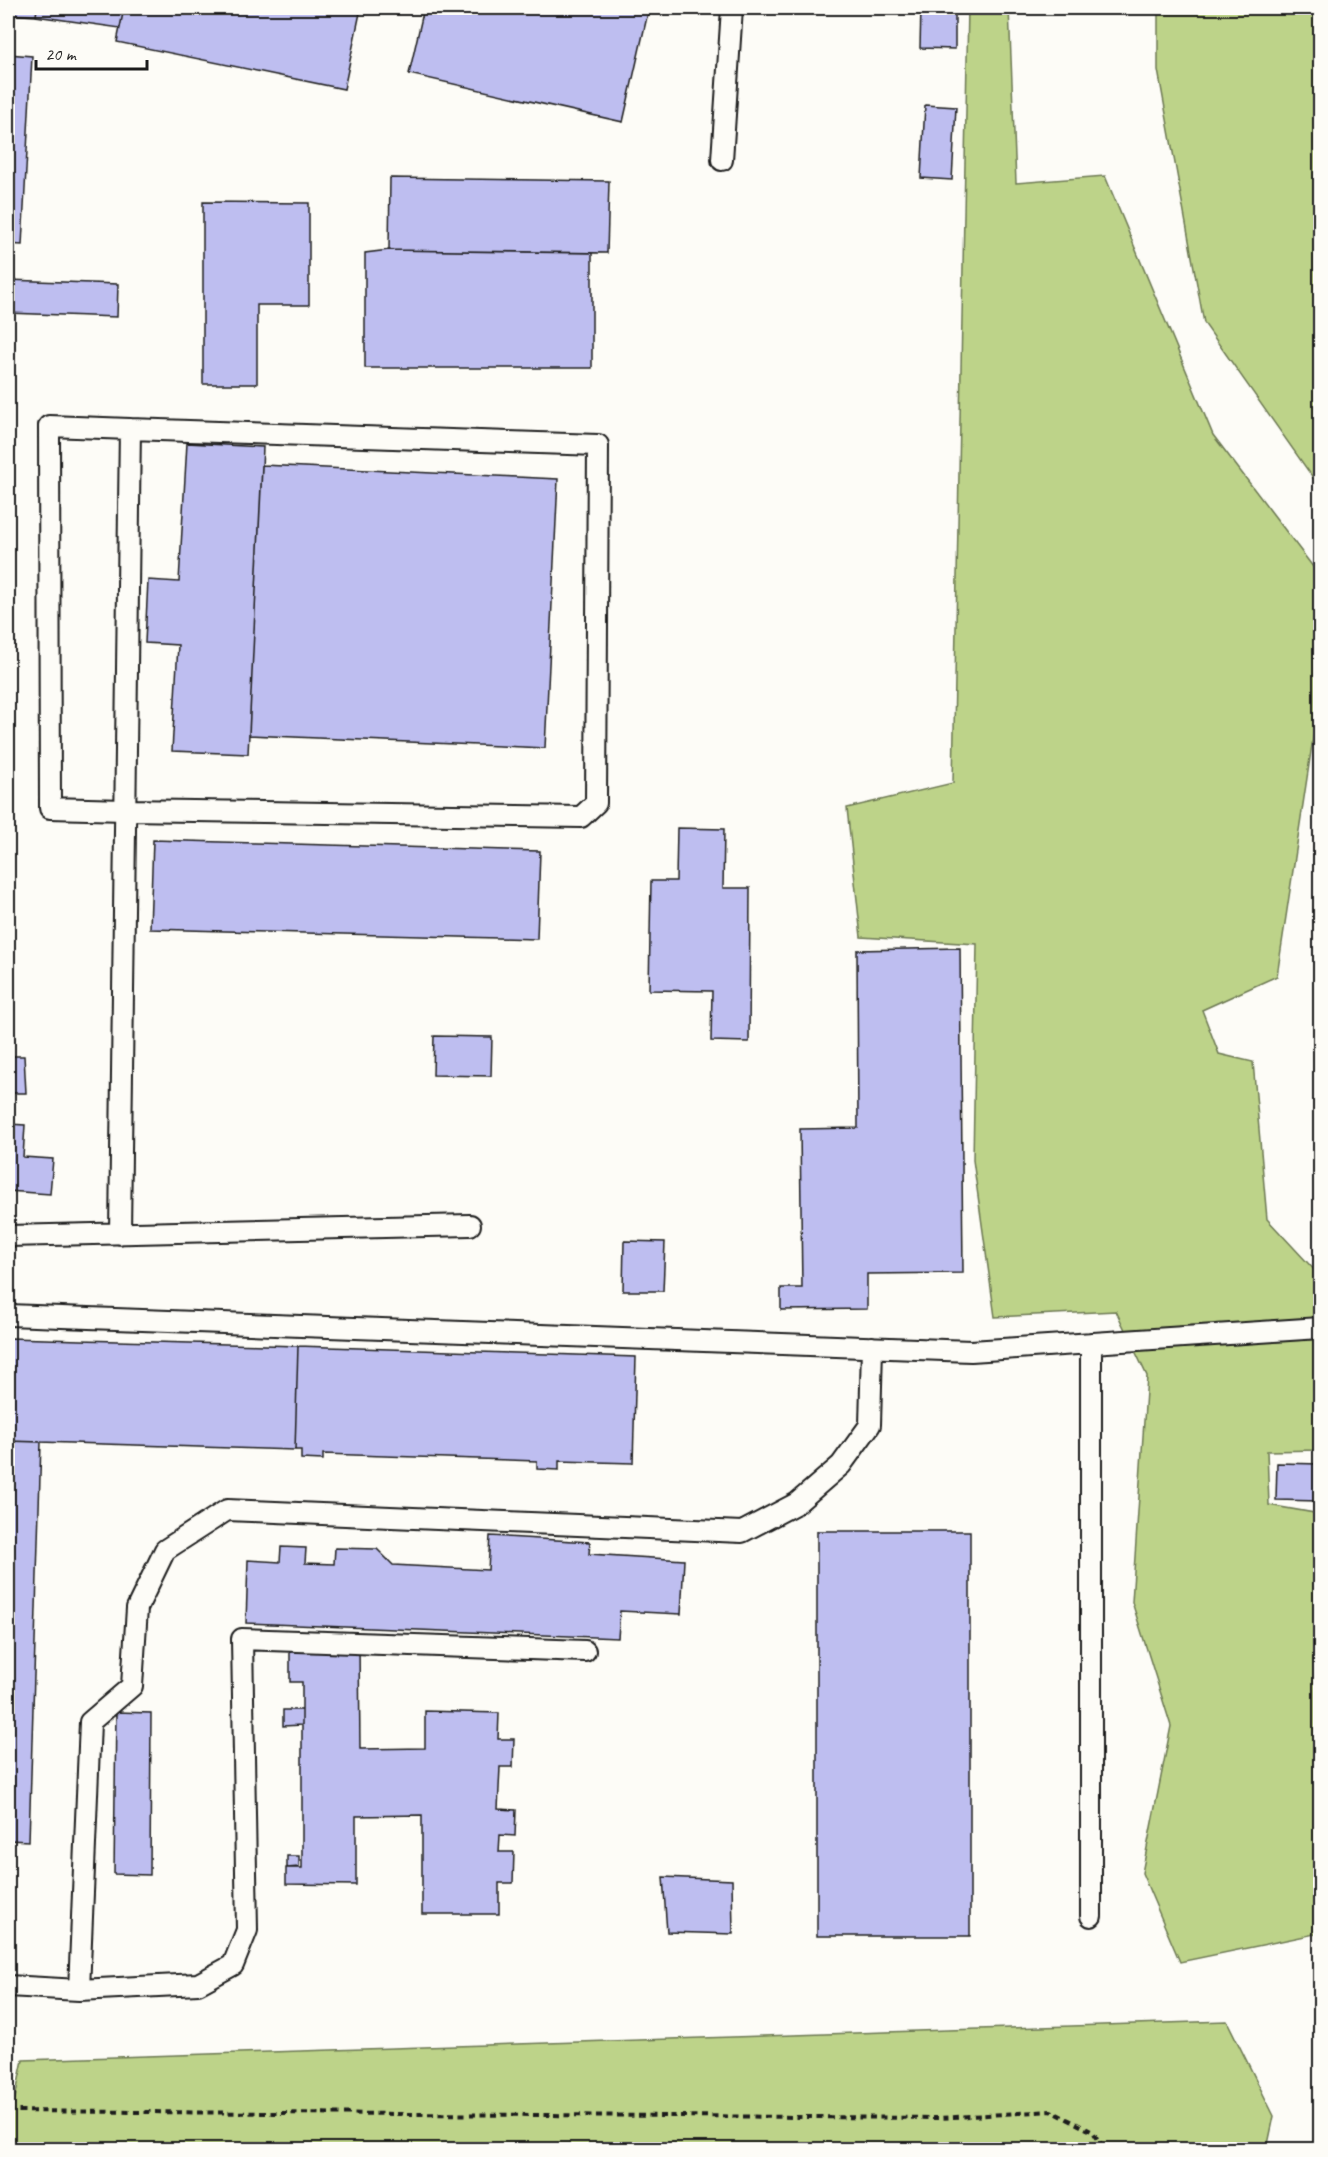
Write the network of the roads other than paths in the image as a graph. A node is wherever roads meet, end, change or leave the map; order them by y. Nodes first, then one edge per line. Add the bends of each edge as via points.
1 (732, 8) edge
2 (722, 160) dead end
3 (130, 429) junction
4 (125, 810) junction
5 (470, 1225) dead end
6 (120, 1234) junction
7 (8, 1236) edge
8 (8, 1315) edge
9 (1320, 1328) edge
10 (1091, 1343) junction
11 (872, 1347) junction
12 (585, 1651) dead end
13 (1091, 1916) dead end
14 (8, 1986) edge
15 (79, 1990) junction

1 - 2 lane
3 - 4 lane
3 - 4 lane via 49,426 50,808
3 - 4 lane via 598,445 596,803 581,817
4 - 6 lane
5 - 6 lane
6 - 7 lane
8 - 11 lane
9 - 10 lane
10 - 11 lane via 971,1351
10 - 13 lane
11 - 15 lane via 870,1425 841,1465 797,1503 742,1532 226,1510 165,1550 137,1608 132,1686 90,1722
12 - 15 lane via 242,1639 247,1930 233,1965 198,1984
14 - 15 lane

